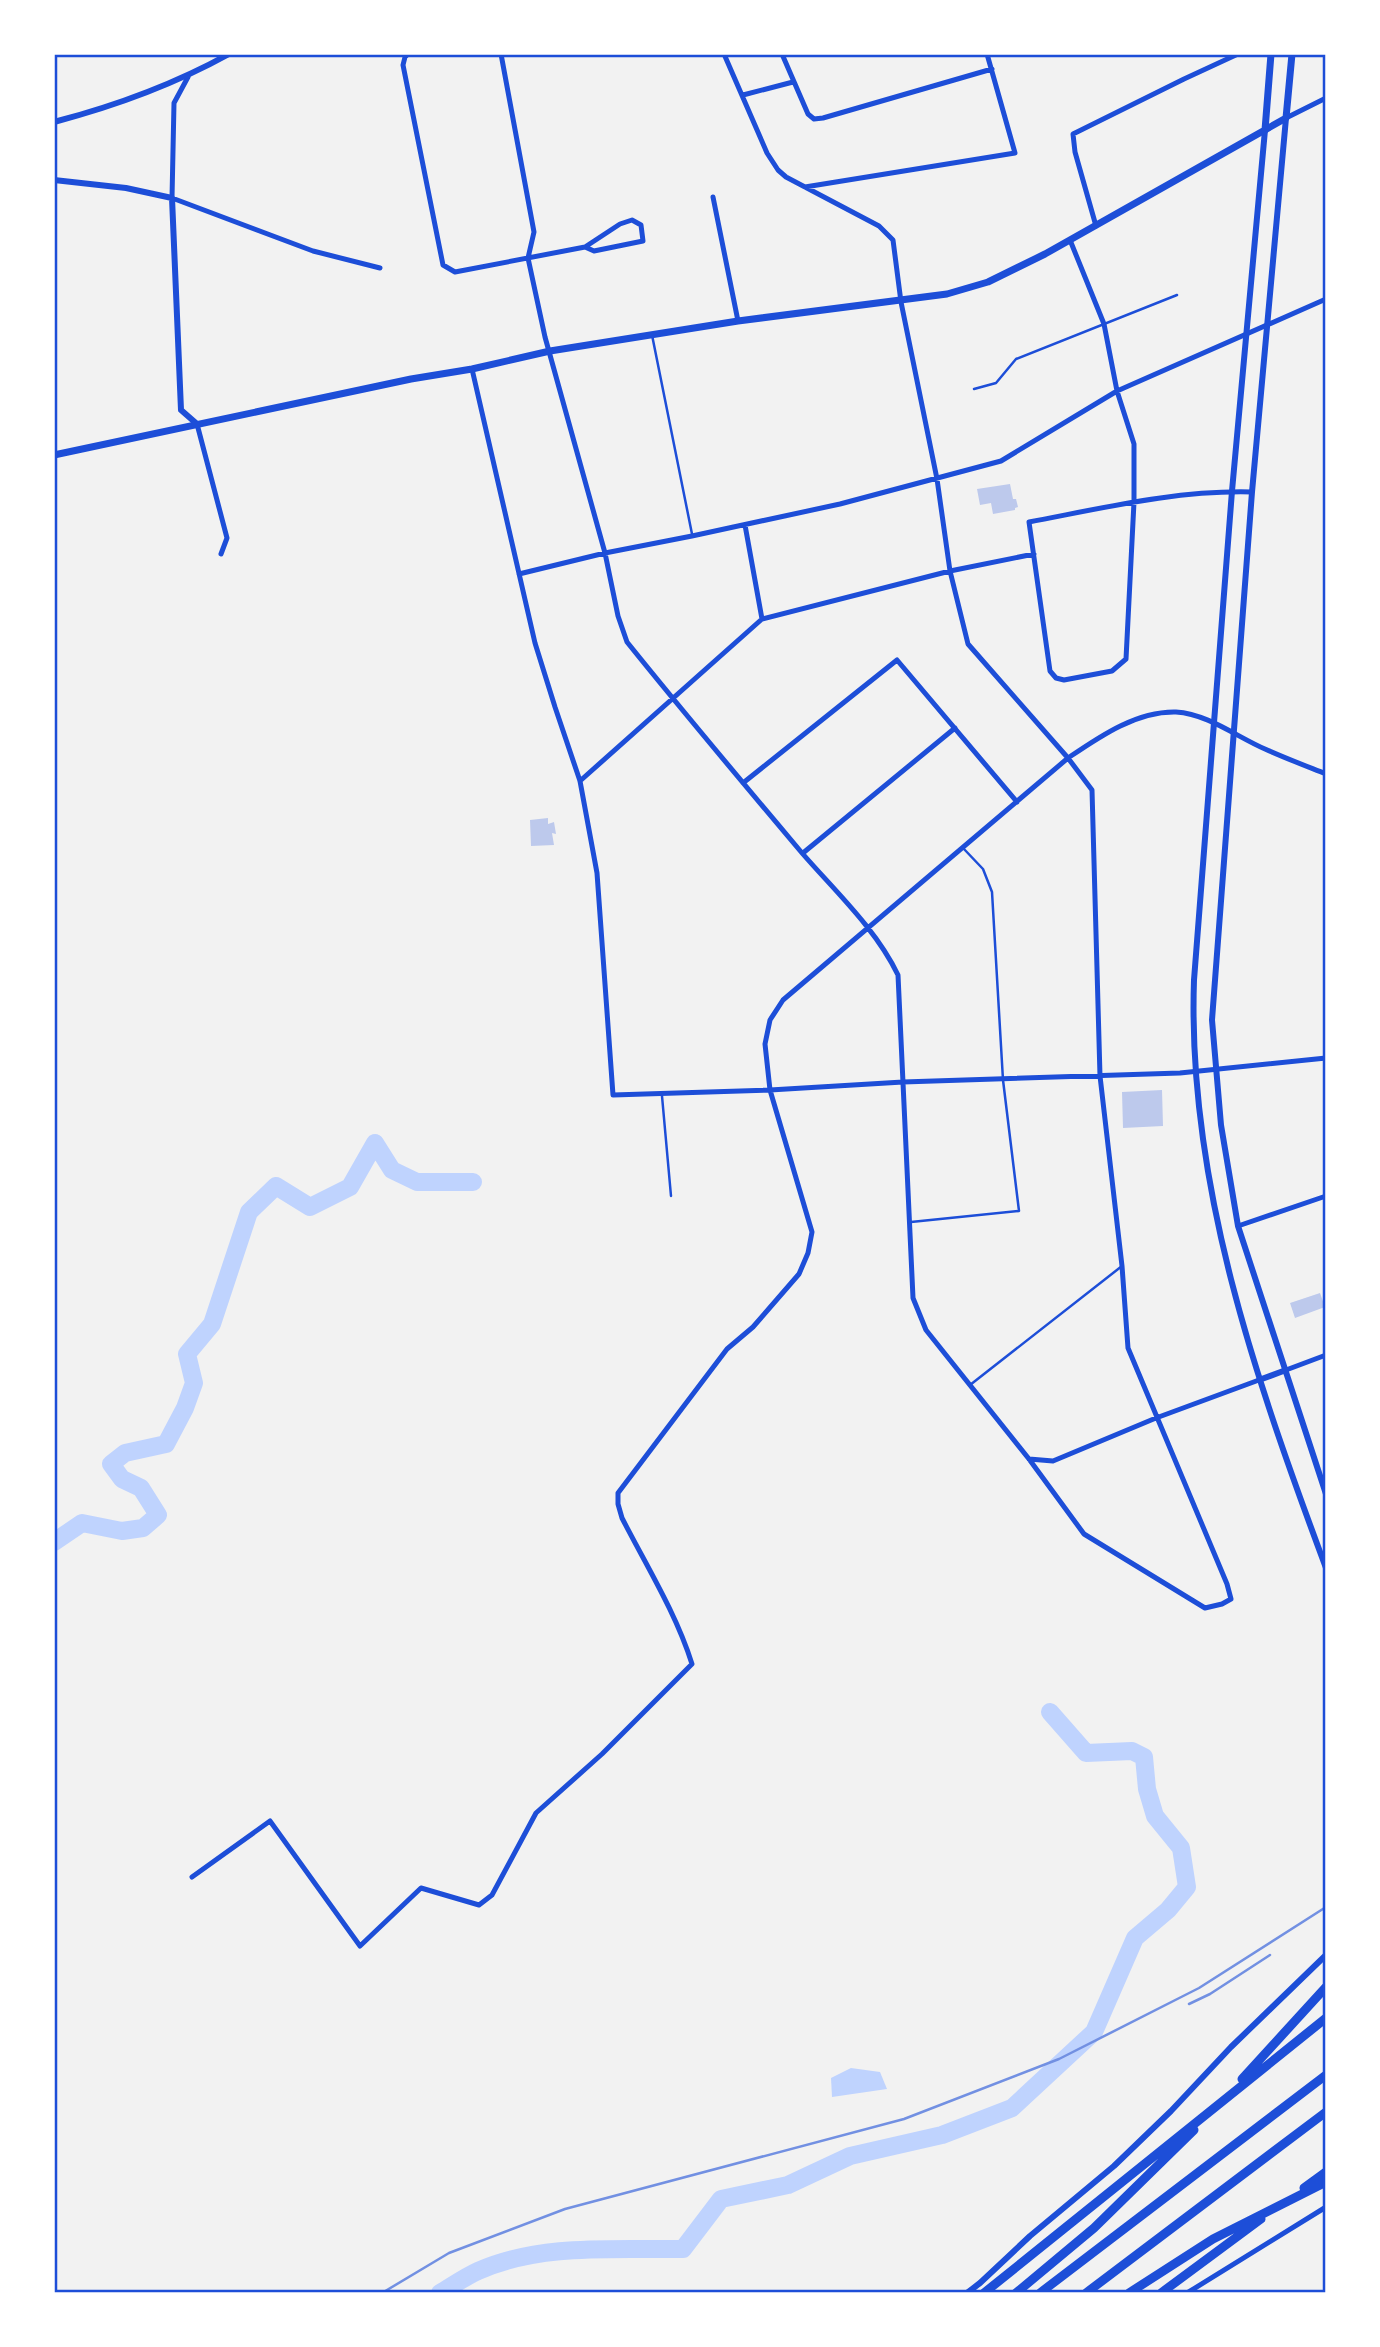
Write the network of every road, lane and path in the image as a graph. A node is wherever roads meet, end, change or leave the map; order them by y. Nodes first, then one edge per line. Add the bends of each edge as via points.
1 (229, 54) edge
2 (408, 54) edge
3 (500, 54) edge
4 (724, 54) edge
5 (782, 54) edge
6 (987, 54) edge
7 (1238, 54) edge
8 (1271, 54) edge
9 (1292, 54) edge
10 (992, 69) junction
11 (188, 77) junction
12 (793, 82) junction
13 (743, 94) junction
14 (1326, 99) edge
15 (1286, 118) junction
16 (54, 122) edge
17 (1265, 130) junction
18 (54, 180) edge
19 (805, 187) junction
20 (172, 198) junction
21 (713, 198) dead end
22 (1096, 226) junction
23 (1070, 240) junction
24 (585, 247) junction
25 (528, 258) junction
26 (380, 268) dead end
27 (1177, 295) dead end
28 (1326, 299) edge
29 (901, 302) junction
30 (738, 321) junction
31 (1104, 324) junction
32 (1267, 324) junction
33 (1246, 332) junction
34 (652, 335) junction
35 (550, 351) junction
36 (472, 369) junction
37 (974, 389) dead end
38 (1117, 391) junction
39 (197, 424) junction
40 (54, 456) edge
41 (937, 479) junction
42 (1232, 491) junction
43 (1252, 492) junction
44 (1135, 502) junction
45 (745, 525) junction
46 (692, 536) junction
47 (605, 553) junction
48 (221, 554) dead end
49 (1034, 554) junction
50 (950, 571) junction
51 (519, 574) junction
52 (762, 620) junction
53 (674, 699) junction
54 (1215, 724) junction
55 (955, 729) junction
56 (1234, 734) junction
57 (1068, 758) junction
58 (1326, 774) edge
59 (580, 781) junction
60 (743, 783) junction
61 (1017, 802) junction
62 (963, 848) junction
63 (803, 853) junction
64 (867, 929) junction
65 (1326, 1058) edge
66 (1216, 1070) junction
67 (1195, 1072) junction
68 (1100, 1076) junction
69 (1003, 1080) junction
70 (903, 1082) junction
71 (770, 1090) junction
72 (662, 1092) junction
73 (671, 1196) dead end
74 (1326, 1196) edge
75 (910, 1222) junction
76 (1238, 1226) junction
77 (1122, 1266) junction
78 (1326, 1355) edge
79 (1286, 1370) junction
80 (1259, 1380) junction
81 (969, 1385) junction
82 (1156, 1418) junction
83 (1029, 1459) junction
84 (1326, 1494) edge
85 (1326, 1568) edge
86 (192, 1877) dead end
87 (1326, 1955) edge
88 (1326, 1987) edge
89 (1326, 2018) edge
90 (1326, 2075) edge
91 (1326, 2112) edge
92 (1326, 2172) edge
93 (1326, 2182) edge
94 (1323, 2209) edge
95 (1326, 2218) edge
96 (967, 2292) edge
97 (984, 2293) edge
98 (1016, 2293) edge
99 (1040, 2293) edge
100 (1086, 2293) edge
101 (1129, 2293) edge
102 (1161, 2293) edge
103 (1187, 2293) edge

1 - 11 street
2 - 25 street via 403,65 443,265 455,272
3 - 25 street via 534,232
4 - 13 street
5 - 12 street
6 - 10 street
7 - 22 street via 1073,134
8 - 17 main road
9 - 15 main road
10 - 12 street via 814,119
10 - 19 street via 1015,153
11 - 16 street
11 - 20 street via 174,103
12 - 13 street
13 - 19 street via 772,163
14 - 15 street
15 - 17 main road
15 - 32 street
17 - 22 main road
17 - 33 street
18 - 20 street
19 - 29 street via 878,226 893,240
20 - 26 street via 313,251
20 - 39 street via 181,410
21 - 30 street
22 - 23 main road
23 - 29 main road via 988,282
23 - 31 street
24 - 24 street via 620,224 632,220 641,225 643,241 594,251
24 - 25 street
25 - 35 street
27 - 31 lane
28 - 32 street
29 - 30 main road
29 - 41 street
30 - 34 main road
31 - 37 lane via 1016,359 996,383
31 - 38 street
32 - 33 street
32 - 43 street
33 - 38 street
33 - 42 street
34 - 35 main road
34 - 46 lane
35 - 36 main road
35 - 47 street
36 - 39 main road
36 - 51 street
38 - 41 street via 1001,461
38 - 44 street via 1134,444
39 - 40 main road
39 - 48 street via 227,538
41 - 45 street
41 - 50 street
42 - 43 street
42 - 44 street
42 - 54 street
43 - 56 street
44 - 49 street via 1029,522
44 - 49 street via 1126,659 1112,671 1064,680 1050,671
45 - 46 street
45 - 52 street
46 - 47 street
47 - 51 street
47 - 53 street via 627,642
49 - 50 street
50 - 52 street
50 - 57 street via 968,644
51 - 59 street via 539,656
52 - 53 street
53 - 59 street
53 - 60 street
54 - 56 street
54 - 57 street via 1176,712 1155,715 1115,728
54 - 67 street via 1194,980
55 - 60 street via 897,660
55 - 61 street
55 - 63 street
56 - 58 street
56 - 66 street via 1212,1020
57 - 61 street
57 - 68 street via 1092,790
59 - 72 street via 597,873 613,1095
60 - 63 street
61 - 62 street
62 - 64 street
62 - 69 lane via 983,869 992,892
63 - 64 street
64 - 70 street via 898,975
64 - 71 street via 783,1000 770,1020 765,1044
65 - 66 street
66 - 67 street
66 - 76 street
67 - 68 street
67 - 80 street via 1219,1232
68 - 69 street
68 - 77 street
69 - 70 street
69 - 75 lane via 1019,1211
70 - 71 street
70 - 75 street
71 - 72 street
71 - 86 street via 812,1232 808,1253 799,1274 753,1327 727,1349 618,1493 622,1518 692,1664 536,1813 492,1895 479,1905 421,1888 360,1946 270,1821
72 - 73 lane
74 - 76 street
75 - 81 street via 914,1298 926,1330
76 - 79 street
77 - 81 lane
77 - 82 street via 1128,1348
78 - 79 street
79 - 80 street
79 - 84 street
80 - 82 street
80 - 85 street
81 - 83 street
82 - 83 street via 1053,1461
82 - 83 street via 1227,1584 1231,1599 1222,1604 1205,1608 1084,1534
87 - 96 street via 1115,2166
88 - 98 highway via 1208,2117 1094,2228
89 - 97 highway
90 - 99 highway
91 - 100 highway
92 - 102 highway
93 - 101 highway via 1213,2239
94 - 95 street
94 - 103 street

